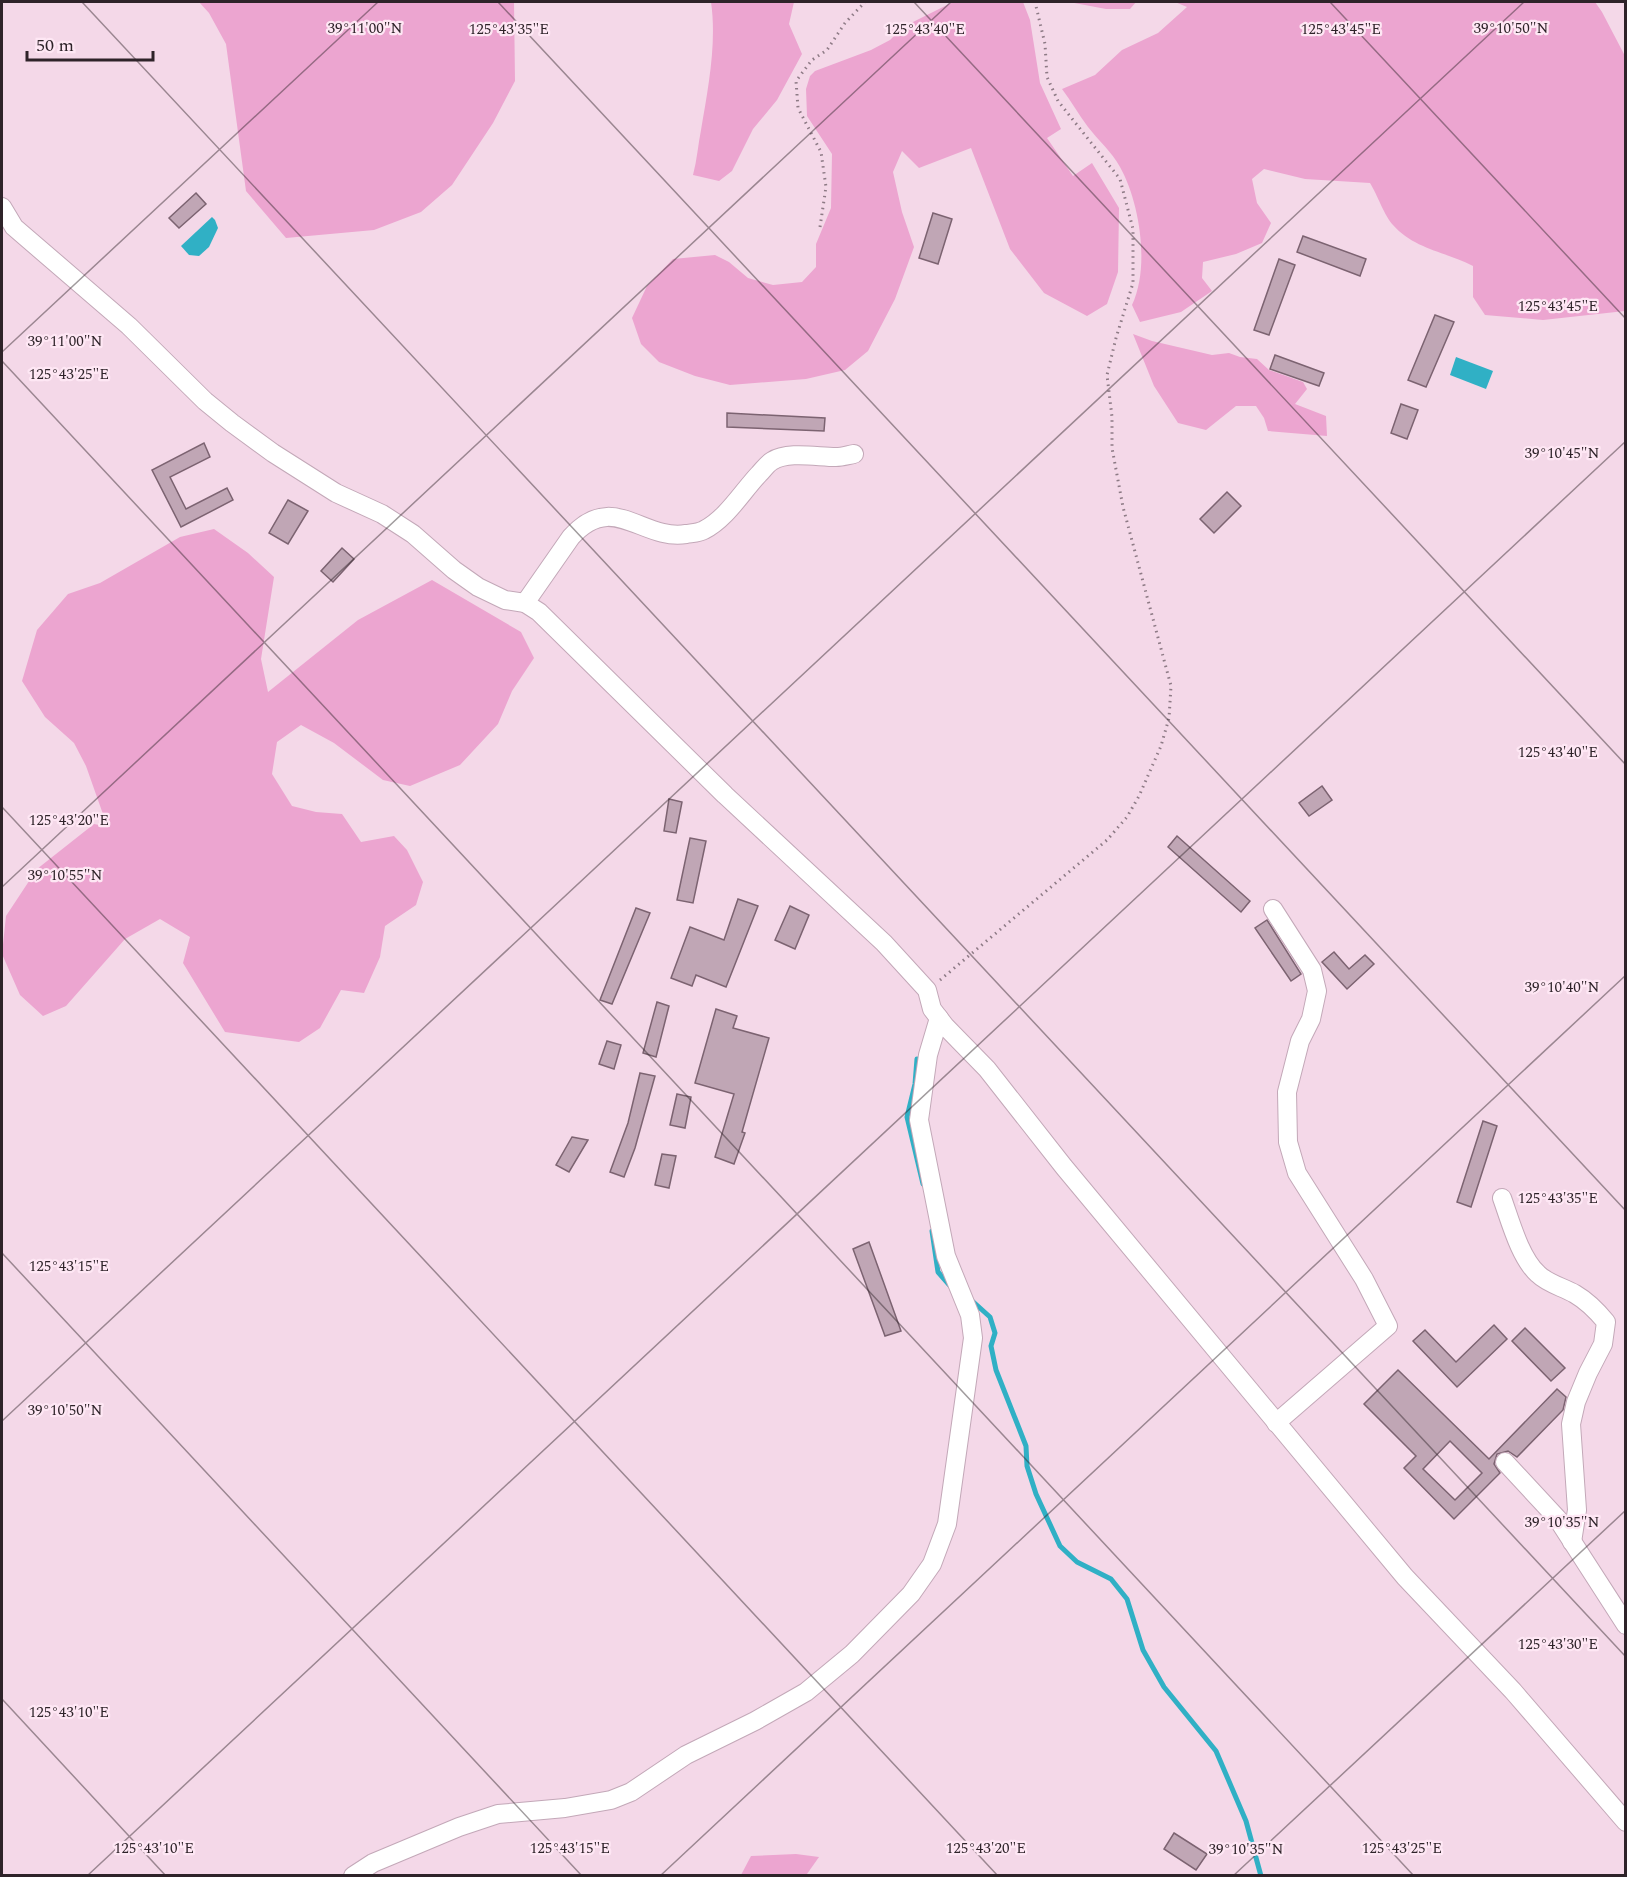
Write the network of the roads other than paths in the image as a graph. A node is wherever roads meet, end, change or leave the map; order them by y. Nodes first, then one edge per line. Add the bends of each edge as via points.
1 (2, 207) edge
2 (854, 454) dead end
3 (525, 603) junction
4 (1273, 909) dead end
5 (939, 1018) junction
6 (1502, 1198) dead end
7 (1276, 1423) junction
8 (1505, 1462) dead end
9 (1572, 1542) junction
10 (1626, 1625) edge
11 (1626, 1822) edge
12 (352, 1875) edge

1 - 3 street via 14,227 129,326 232,423 336,494 382,514 413,534 478,587 505,600
2 - 3 street via 795,455 772,460 724,515 704,531 681,535 622,518 594,519 579,527
3 - 5 street via 539,612 725,795 884,943 927,990 932,1010
4 - 7 street via 1312,970 1317,991 1287,1092 1288,1142 1297,1173 1364,1279 1388,1326
5 - 7 street via 987,1069
5 - 12 street via 928,1055 919,1120 946,1256 970,1315 973,1338 947,1524 932,1564 911,1594 852,1654 806,1692 686,1755 631,1792 611,1800 565,1808 498,1814 459,1827
6 - 9 street via 1537,1274 1574,1294 1606,1322 1603,1344 1576,1402 1571,1424 1577,1510
7 - 11 street via 1405,1577 1513,1691
8 - 9 street via 1557,1518
9 - 10 street

